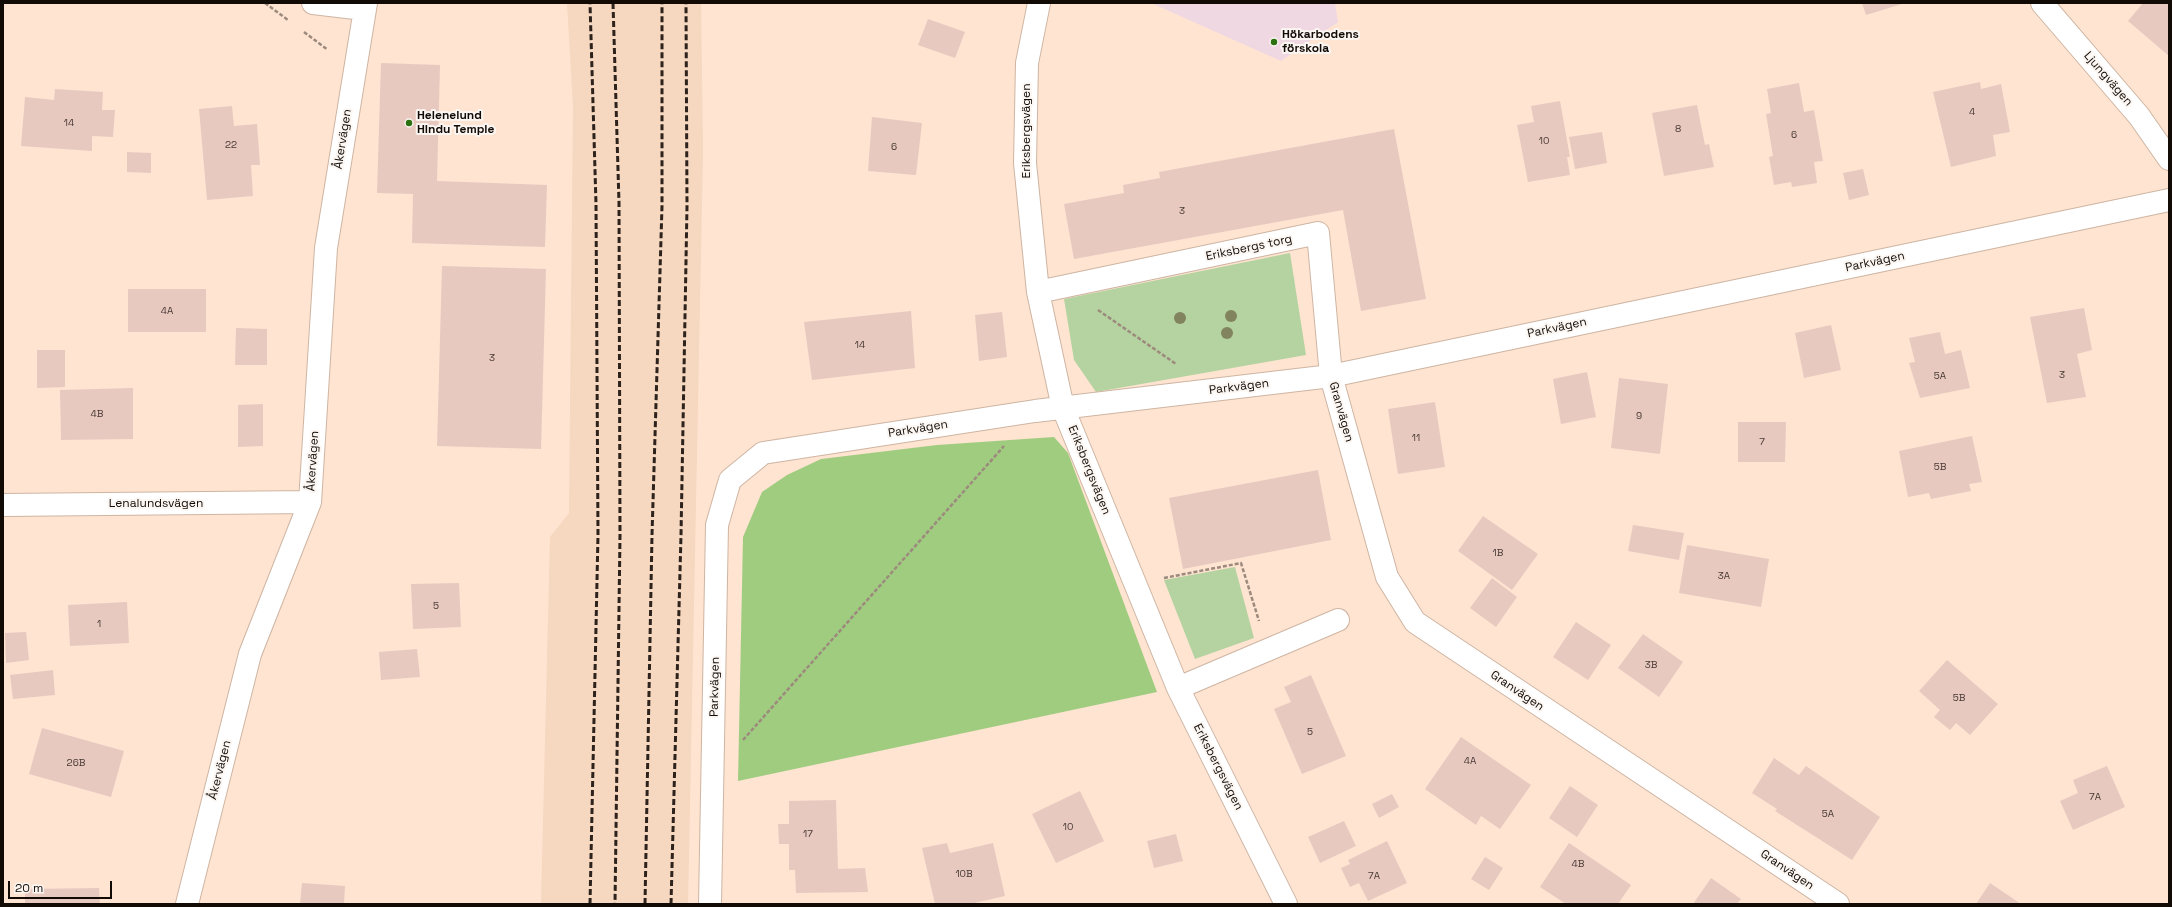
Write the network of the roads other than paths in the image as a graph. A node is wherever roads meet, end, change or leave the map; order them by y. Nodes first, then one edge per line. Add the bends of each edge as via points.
1 (313, 3) edge
2 (1039, 3) edge
3 (2042, 3) edge
4 (365, 6) edge
5 (2169, 159) edge
6 (2169, 200) edge
7 (1038, 292) junction
8 (1331, 376) junction
9 (1063, 408) junction
10 (310, 502) junction
11 (3, 505) edge
12 (1338, 620) dead end
13 (1178, 688) junction
14 (187, 904) edge
15 (710, 904) edge
16 (1286, 904) edge
17 (1838, 904) edge

1 - 4 street
2 - 7 street, Eriksbergsvägen via 1027,63 1025,163
3 - 5 street, Ljungvägen via 2139,116
4 - 10 street, Åkervägen via 326,248
6 - 8 street, Parkvägen
7 - 8 street, Eriksbergs torg via 1318,233
7 - 9 street, Eriksbergsvägen
8 - 9 street, Parkvägen
8 - 17 street, Granvägen via 1387,577 1415,622
9 - 13 street, Eriksbergsvägen
9 - 15 street, Parkvägen via 763,453 730,480 718,525
10 - 11 street, Lenalundsvägen
10 - 14 street, Åkervägen via 250,654
12 - 13 street
13 - 16 street, Eriksbergsvägen

